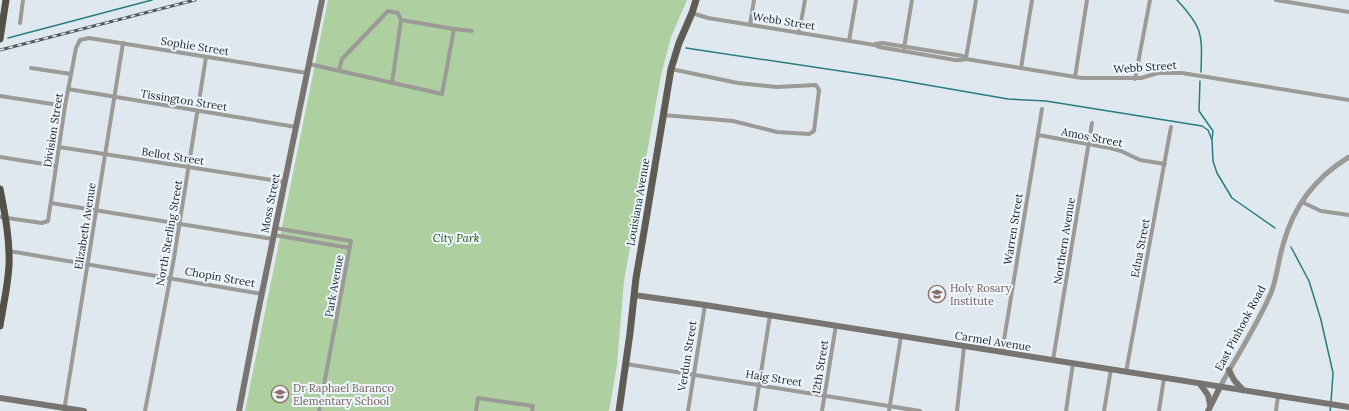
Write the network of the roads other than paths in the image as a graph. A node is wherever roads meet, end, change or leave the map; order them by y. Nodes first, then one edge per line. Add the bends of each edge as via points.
1 (6, 0) edge
2 (23, 0) edge
3 (322, 0) edge
4 (696, 0) edge
5 (754, 0) edge
6 (805, 0) edge
7 (856, 0) edge
8 (912, 0) edge
9 (976, 0) edge
10 (1032, 0) edge
11 (1087, 0) edge
12 (1150, 0) edge
13 (1276, 0) edge
14 (1349, 12) edge
15 (692, 13) junction
16 (0, 20) edge
17 (401, 20) junction
18 (20, 23) dead end
19 (750, 25) junction
20 (454, 29) junction
21 (472, 31) dead end
22 (799, 33) junction
23 (0, 39) edge
24 (80, 40) joint
25 (849, 41) junction
26 (123, 43) junction
27 (904, 49) junction
28 (206, 57) junction
29 (966, 59) junction
30 (309, 64) junction
31 (31, 68) dead end
32 (1021, 68) junction
33 (671, 69) junction
34 (339, 70) junction
35 (307, 73) junction
36 (71, 74) junction
37 (1075, 76) junction
38 (1135, 79) junction
39 (392, 83) junction
40 (68, 89) junction
41 (0, 96) edge
42 (115, 98) junction
43 (1349, 100) edge
44 (65, 106) junction
45 (1042, 109) dead end
46 (198, 111) junction
47 (663, 115) junction
48 (1092, 123) dead end
49 (296, 127) junction
50 (1172, 127) dead end
51 (1038, 135) junction
52 (1088, 145) junction
53 (59, 147) junction
54 (105, 154) junction
55 (0, 157) edge
56 (1349, 157) edge
57 (1165, 164) junction
58 (56, 166) junction
59 (189, 167) junction
60 (284, 182) junction
61 (0, 189) edge
62 (1302, 202) junction
63 (50, 203) junction
64 (97, 210) junction
65 (1349, 215) edge
66 (3, 218) edge
67 (180, 224) junction
68 (275, 228) junction
69 (274, 237) junction
70 (350, 248) junction
71 (9, 251) junction
72 (88, 264) junction
73 (170, 278) junction
74 (3, 282) edge
75 (262, 294) junction
76 (634, 295) junction
77 (705, 305) junction
78 (770, 315) junction
79 (836, 325) junction
80 (0, 326) edge
81 (901, 336) junction
82 (964, 347) junction
83 (1002, 352) junction
84 (1053, 360) junction
85 (1073, 363) junction
86 (626, 364) junction
87 (1111, 369) junction
88 (1229, 370) junction
89 (1126, 372) junction
90 (694, 374) junction
91 (1164, 378) junction
92 (1200, 384) junction
93 (759, 385) junction
94 (1220, 387) junction
95 (1243, 390) junction
96 (824, 395) junction
97 (1278, 396) junction
98 (0, 398) edge
99 (1349, 407) edge
100 (890, 409) edge
101 (1209, 409) edge
102 (64, 410) edge
103 (84, 411) edge
104 (146, 411) edge
105 (239, 411) edge
106 (320, 411) edge
107 (476, 411) edge
108 (532, 411) edge
109 (619, 411) edge
110 (688, 411) edge
111 (755, 411) edge
112 (822, 411) edge
113 (920, 411) edge
114 (957, 411) edge
115 (1066, 411) edge
116 (1104, 411) edge
117 (1159, 411) edge
118 (1276, 411) edge

1 - 16 highway
1 - 23 highway
2 - 18 street
3 - 30 main road, Moss Street
4 - 15 main road, Louisiana Avenue
5 - 19 street
6 - 22 street
7 - 25 street
8 - 27 street
9 - 29 street
10 - 32 street
11 - 37 street
12 - 38 street
13 - 14 street
15 - 19 street, Webb Street
15 - 33 main road, Louisiana Avenue via 678,42
17 - 20 street
17 - 34 street via 398,13 388,11 342,59
17 - 39 street
19 - 22 street, Webb Street
20 - 21 street
20 - 39 street via 442,94
22 - 25 street, Webb Street
24 - 26 street, Sophie Street via 89,38
24 - 36 street, Division Street
25 - 27 street, Webb Street
26 - 28 street, Sophie Street
26 - 42 street, Elizabeth Avenue
27 - 29 street, Webb Street via 955,60
28 - 35 street, Sophie Street
28 - 46 street, North Sterling Street
29 - 32 street, Webb Street
30 - 34 street
30 - 35 main road, Moss Street
31 - 36 street
32 - 37 street, Webb Street
33 - 47 main road, Louisiana Avenue
33 - 47 street via 738,83 777,87 816,85 819,90 813,133 778,132 733,121
34 - 39 street
35 - 49 main road, Moss Street
36 - 40 street, Division Street
37 - 38 street, Webb Street
38 - 43 street, Webb Street via 1158,73 1187,74
40 - 42 street, Tissington Street
40 - 44 street, Division Street
41 - 44 street
42 - 46 street, Tissington Street
42 - 54 street, Elizabeth Avenue
44 - 53 street, Division Street
45 - 51 street, Warren Street
46 - 49 street, Tissington Street
46 - 59 street, North Sterling Street
47 - 76 main road, Louisiana Avenue
48 - 52 street, Northern Avenue
49 - 60 main road, Moss Street
50 - 57 street, Edna Street
51 - 52 street, Amos Street
51 - 83 street, Warren Street
52 - 57 street, Amos Street via 1110,148 1140,160
52 - 84 street, Northern Avenue
53 - 54 street, Bellot Street
53 - 58 street, Division Street
54 - 59 street, Bellot Street
54 - 64 street, Elizabeth Avenue
55 - 58 street
56 - 62 street, East Pinhook Road via 1316,182
57 - 89 street, Edna Street
58 - 63 street, Division Street
59 - 60 street, Bellot Street
59 - 67 street, North Sterling Street
60 - 68 main road, Moss Street
61 - 66 highway
62 - 65 street via 1320,211
62 - 88 street, East Pinhook Road via 1284,240 1272,291
63 - 64 street
63 - 66 street, Division Street via 45,223
64 - 67 street
64 - 72 street, Elizabeth Avenue
66 - 71 highway
67 - 69 street
67 - 73 street, North Sterling Street
68 - 69 main road, Moss Street
68 - 70 street, Park Avenue via 351,241
69 - 70 street
69 - 75 main road, Moss Street
70 - 106 street, Park Avenue
71 - 72 street, Chopin Street
71 - 74 highway
72 - 73 street, Chopin Street
72 - 102 street, Elizabeth Avenue
73 - 75 street, Chopin Street
73 - 104 street, North Sterling Street
74 - 80 highway
75 - 105 main road, Moss Street
76 - 77 main road, Carmel Avenue
76 - 86 main road, Louisiana Avenue
77 - 78 main road, Carmel Avenue
77 - 90 street, Verdun Street
78 - 79 main road, Carmel Avenue
78 - 93 street
79 - 81 main road, Carmel Avenue
79 - 96 street, 12th Street
81 - 82 main road, Carmel Avenue
81 - 100 street
82 - 83 main road, Carmel Avenue
82 - 114 street
83 - 84 main road, Carmel Avenue
84 - 85 main road, Carmel Avenue
85 - 87 main road, Carmel Avenue
85 - 115 street
86 - 90 street, Haig Street
86 - 109 main road, Louisiana Avenue
87 - 89 main road, Carmel Avenue
87 - 116 street
88 - 94 street, East Pinhook Road
88 - 95 main road
89 - 91 main road, Carmel Avenue
90 - 93 street, Haig Street
90 - 110 street, Verdun Street
91 - 92 main road, Carmel Avenue
91 - 117 street
92 - 94 main road, Carmel Avenue
92 - 101 main road via 1208,395
93 - 96 street, Haig Street
93 - 111 street
94 - 95 main road, Carmel Avenue
94 - 101 main road, East Pinhook Road
95 - 97 main road, Carmel Avenue
96 - 100 street, Haig Street
96 - 112 street, 12th Street
97 - 99 main road, Carmel Avenue
97 - 118 street
98 - 102 main road
100 - 113 street, Haig Street
102 - 103 main road
107 - 108 street via 478,398 533,406

